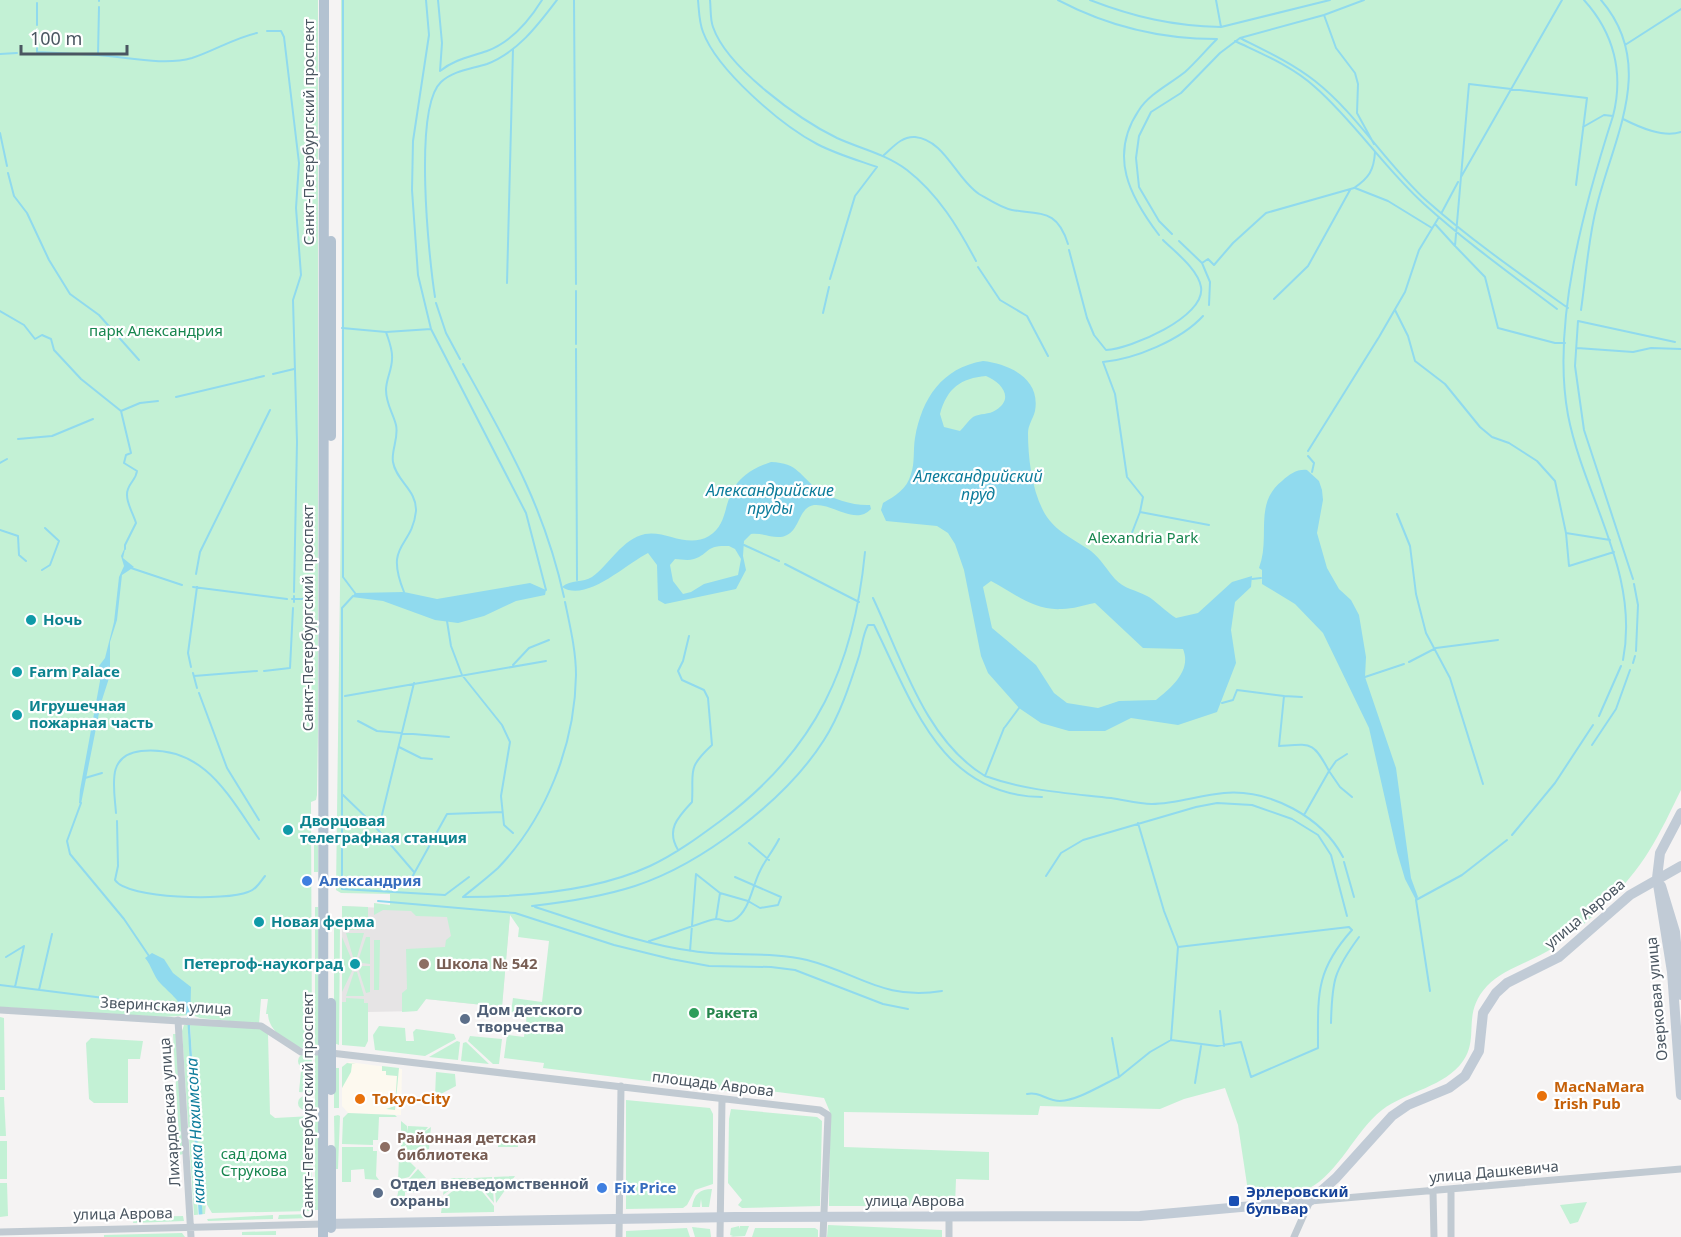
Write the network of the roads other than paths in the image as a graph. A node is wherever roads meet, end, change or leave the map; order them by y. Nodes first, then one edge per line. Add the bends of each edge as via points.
1 (324, 0) edge
2 (332, 0) edge
3 (1681, 813) edge
4 (1681, 866) edge
5 (1657, 878) junction
6 (1681, 995) edge
7 (0, 1010) edge
8 (181, 1021) junction
9 (327, 1052) junction
10 (621, 1086) junction
11 (1681, 1095) edge
12 (722, 1099) junction
13 (1681, 1169) edge
14 (1451, 1189) junction
15 (1433, 1191) junction
16 (1310, 1201) junction
17 (824, 1216) junction
18 (950, 1216) junction
19 (721, 1217) junction
20 (619, 1219) junction
21 (327, 1224) junction
22 (193, 1227) junction
23 (0, 1232) edge
24 (191, 1237) edge
25 (323, 1237) edge
26 (331, 1237) edge
27 (619, 1237) edge
28 (720, 1237) edge
29 (823, 1237) edge
30 (949, 1237) edge
31 (1294, 1237) edge
32 (1434, 1237) edge
33 (1451, 1237) edge

1 - 9 main road, Санкт-Петербургский проспект
2 - 9 main road, Санкт-Петербургский проспект
3 - 5 street via 1660,853
4 - 5 street, улица Аврова
5 - 6 street, Озерковая улица via 1675,932
5 - 11 street, Озерковая улица via 1670,952
5 - 16 street, улица Аврова via 1559,957 1507,983 1496,993 1483,1013 1479,1051 1465,1076 1392,1116
7 - 8 street, Зверинская улица
8 - 9 street, Зверинская улица via 261,1026 302,1052
8 - 22 street, Лихардовская улица
9 - 10 street, Зверинская улица
9 - 21 main road, Санкт-Петербургский проспект
10 - 12 street, площадь Аврова
10 - 20 street
12 - 17 street, площадь Аврова via 820,1110 828,1115
12 - 19 street
13 - 14 street, улица Дашкевича
14 - 15 street, улица Дашкевича
14 - 33 street
15 - 16 street, улица Дашкевича
15 - 32 street
16 - 18 street, улица Аврова via 1140,1216
16 - 31 street
17 - 18 street, улица Аврова
17 - 19 street, улица Аврова
17 - 29 street, площадь Аврова
18 - 30 street
19 - 20 street, улица Аврова
19 - 28 street
20 - 21 street, улица Аврова
20 - 27 street
21 - 22 street, улица Аврова
21 - 25 main road, Санкт-Петербургский проспект
21 - 26 main road, Санкт-Петербургский проспект
22 - 23 street, улица Аврова
22 - 24 street, Лихардовская улица

